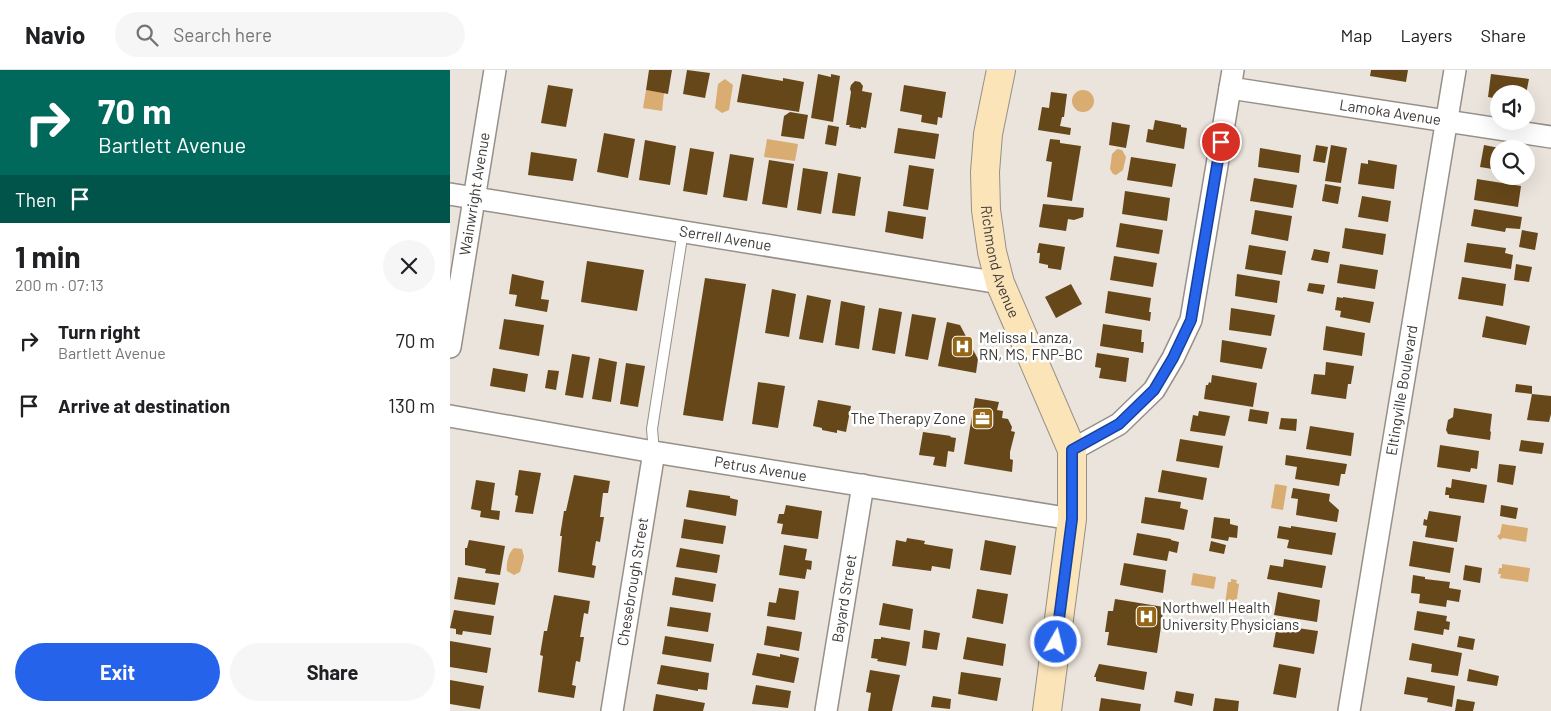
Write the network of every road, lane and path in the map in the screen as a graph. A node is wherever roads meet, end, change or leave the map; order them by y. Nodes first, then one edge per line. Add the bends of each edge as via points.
1 (496, 70) edge
2 (1001, 70) edge
3 (1455, 70) edge
4 (1231, 79) edge
5 (1447, 121) junction
6 (1551, 137) edge
7 (450, 194) edge
8 (474, 198) junction
9 (684, 231) junction
10 (1000, 283) junction
11 (450, 346) edge
12 (450, 416) edge
13 (1072, 450) junction
14 (654, 452) junction
15 (863, 485) junction
16 (1072, 519) junction
17 (612, 711) edge
18 (826, 711) edge
19 (1047, 711) edge
20 (1350, 711) edge

1 - 8 street, Wainwright Avenue
2 - 10 main road, Richmond Avenue via 988,134 985,172 986,210
3 - 5 street, Eltingville Boulevard
4 - 5 street, Lamoka Avenue
4 - 13 street via 1191,320 1154,390 1119,424
5 - 6 street, Lamoka Avenue
5 - 20 street, Eltingville Boulevard
7 - 8 street, Serrell Avenue
8 - 9 street, Serrell Avenue
8 - 11 street, Wainwright Avenue
9 - 10 street, Serrell Avenue
9 - 14 lane via 652,429
10 - 13 main road, Richmond Avenue
12 - 14 street, Petrus Avenue
13 - 16 main road, Richmond Avenue
14 - 15 street, Petrus Avenue
14 - 17 street, Chesebrough Street
15 - 16 street, Petrus Avenue
15 - 18 street, Bayard Street
16 - 19 main road, Richmond Avenue

